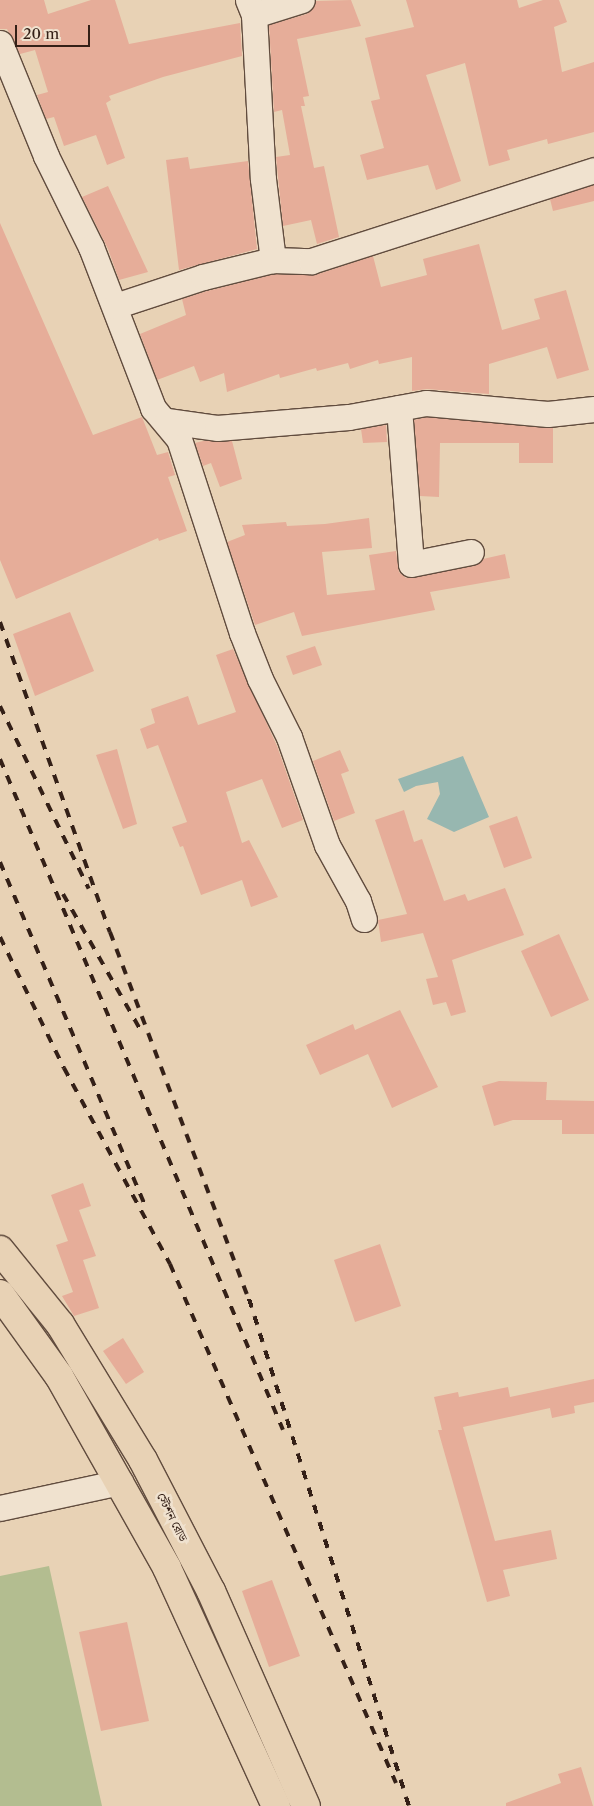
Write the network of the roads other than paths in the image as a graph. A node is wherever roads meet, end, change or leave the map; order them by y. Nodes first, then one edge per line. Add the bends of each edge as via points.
1 (302, 0) edge
2 (251, 7) edge
3 (0, 43) edge
4 (594, 170) edge
5 (273, 260) junction
6 (115, 306) junction
7 (400, 408) junction
8 (594, 410) edge
9 (167, 421) junction
10 (471, 552) dead end
11 (364, 919) dead end
12 (0, 1250) edge
13 (0, 1294) edge
14 (120, 1482) junction
15 (0, 1508) edge
16 (276, 1806) edge
17 (306, 1806) edge

1 - 2 street
2 - 5 street via 262,179
3 - 6 street via 46,156 91,247
4 - 5 street via 311,261
5 - 6 street via 203,277
6 - 9 street via 153,408
7 - 8 street via 426,403 548,414
7 - 9 street via 349,417 217,428
7 - 10 street via 411,564
9 - 11 street via 180,439 242,633 260,679 289,737 327,845 358,901
12 - 17 main road, স্টেশন রোড via 60,1324 143,1460 211,1591
13 - 14 main road via 59,1376
14 - 15 street
14 - 16 main road via 167,1568

